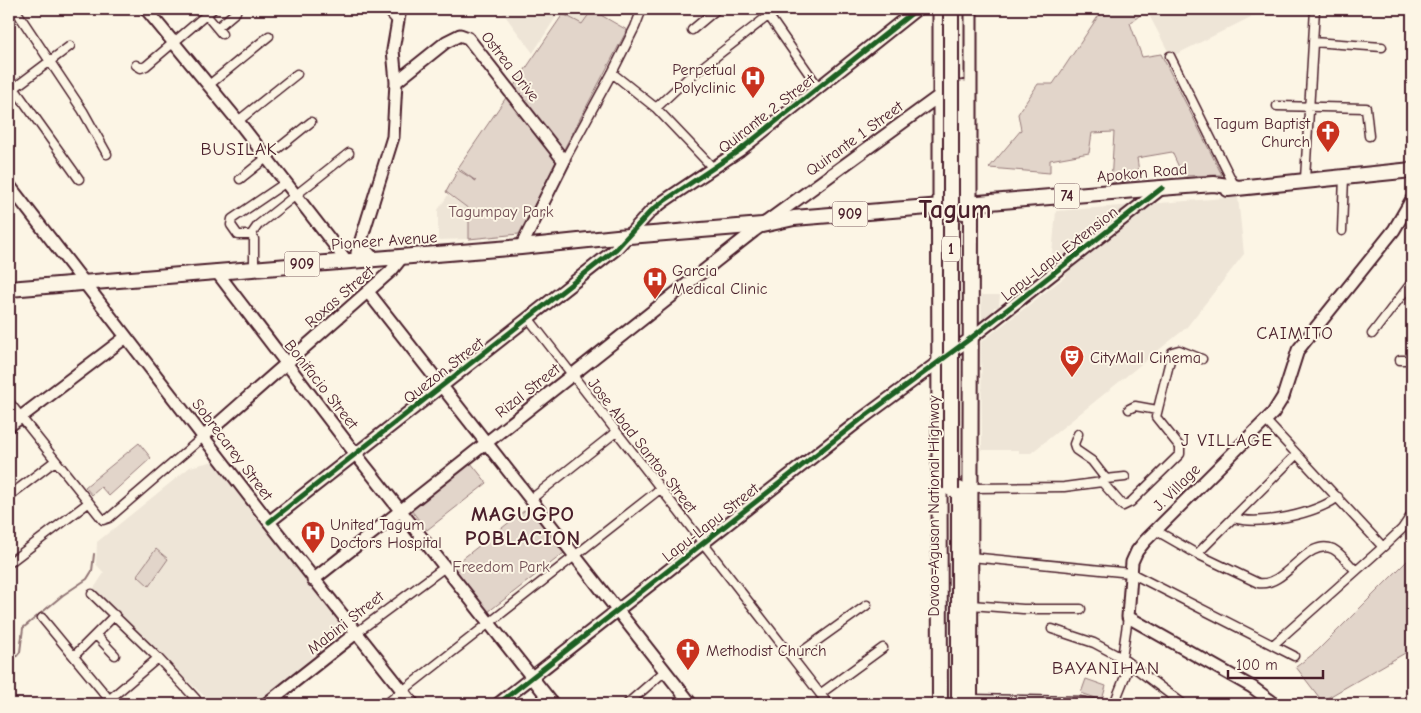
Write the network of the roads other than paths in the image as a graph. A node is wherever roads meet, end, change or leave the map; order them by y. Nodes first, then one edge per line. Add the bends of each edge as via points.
1 (15, 9) edge
2 (146, 9) edge
3 (213, 9) edge
4 (386, 9) edge
5 (400, 9) edge
6 (642, 9) edge
7 (717, 9) edge
8 (917, 9) edge
9 (939, 9) edge
10 (951, 9) edge
11 (960, 9) edge
12 (971, 9) edge
13 (1315, 9) edge
14 (236, 12) dead end
15 (766, 12) edge
16 (207, 16) junction
17 (397, 21) junction
18 (692, 30) dead end
19 (269, 36) dead end
20 (1313, 42) junction
21 (174, 44) junction
22 (70, 46) dead end
23 (1382, 47) dead end
24 (1170, 56) dead end
25 (50, 61) junction
26 (136, 65) dead end
27 (612, 73) junction
28 (297, 74) dead end
29 (9, 81) edge
30 (396, 82) junction
31 (209, 85) junction
32 (818, 88) junction
33 (11, 90) edge
34 (966, 92) junction
35 (945, 93) junction
36 (1277, 106) dead end
37 (656, 108) junction
38 (1310, 108) junction
39 (238, 121) junction
40 (312, 122) dead end
41 (1369, 136) dead end
42 (350, 153) dead end
43 (107, 154) dead end
44 (266, 159) junction
45 (564, 161) junction
46 (714, 170) junction
47 (1412, 170) edge
48 (1344, 176) junction
49 (79, 179) dead end
50 (240, 179) dead end
51 (1305, 180) junction
52 (285, 183) junction
53 (9, 184) edge
54 (1235, 187) junction
55 (1162, 188) junction
56 (296, 197) junction
57 (1150, 198) junction
58 (1412, 199) edge
59 (967, 208) junction
60 (943, 210) junction
61 (762, 225) junction
62 (638, 231) junction
63 (1342, 231) dead end
64 (251, 235) junction
65 (360, 246) junction
66 (521, 247) junction
67 (403, 256) junction
68 (371, 258) junction
69 (351, 260) junction
70 (254, 267) junction
71 (216, 271) junction
72 (1412, 282) edge
73 (84, 283) junction
74 (9, 289) edge
75 (368, 292) junction
76 (529, 320) junction
77 (1372, 334) dead end
78 (126, 337) junction
79 (971, 338) junction
80 (1202, 359) dead end
81 (1400, 360) dead end
82 (1412, 360) edge
83 (939, 361) junction
84 (286, 364) junction
85 (572, 375) junction
86 (442, 388) junction
87 (9, 402) edge
88 (1128, 409) dead end
89 (1156, 410) junction
90 (21, 417) junction
91 (1266, 421) junction
92 (9, 426) edge
93 (616, 432) junction
94 (1078, 434) dead end
95 (203, 437) junction
96 (486, 444) junction
97 (356, 454) junction
98 (1296, 455) junction
99 (55, 460) junction
100 (1125, 477) dead end
101 (1104, 481) junction
102 (660, 489) junction
103 (960, 489) junction
104 (9, 496) edge
105 (1338, 497) junction
106 (530, 500) junction
107 (88, 503) junction
108 (401, 510) junction
109 (1412, 514) edge
110 (1233, 518) junction
111 (269, 522) junction
112 (1156, 530) junction
113 (702, 544) junction
114 (1383, 547) junction
115 (1197, 554) junction
116 (971, 556) junction
117 (574, 557) junction
118 (9, 563) edge
119 (445, 566) junction
120 (1356, 571) junction
121 (1131, 573) junction
122 (313, 580) junction
123 (92, 594) dead end
124 (867, 605) dead end
125 (971, 605) junction
126 (1081, 609) dead end
127 (617, 610) junction
128 (115, 615) junction
129 (1128, 617) junction
130 (42, 618) dead end
131 (490, 624) junction
132 (1052, 629) dead end
133 (356, 632) junction
134 (96, 635) junction
135 (1273, 645) junction
136 (883, 648) dead end
137 (115, 655) dead end
138 (74, 656) junction
139 (1294, 656) dead end
140 (158, 658) junction
141 (793, 658) junction
142 (1122, 658) junction
143 (1130, 664) junction
144 (665, 671) junction
145 (532, 678) junction
146 (403, 691) junction
147 (820, 694) junction
148 (1079, 702) edge
149 (109, 703) edge
150 (968, 703) edge
151 (190, 704) edge
152 (266, 704) edge
153 (386, 704) edge
154 (413, 704) edge
155 (498, 704) edge
156 (553, 704) edge
157 (627, 704) edge
158 (691, 704) edge
159 (828, 704) edge
160 (940, 704) edge
161 (951, 704) edge
162 (1098, 704) edge
163 (1114, 704) edge
164 (1183, 704) edge
165 (1275, 704) edge

1 - 25 street
2 - 21 street
3 - 16 street
4 - 17 street
5 - 17 street
6 - 27 street
7 - 18 street
8 - 32 street, Quirante 2 Street
9 - 35 street
10 - 103 highway, Davao-Agusan National Highway / 1, bridge
11 - 103 highway, Davao-Agusan National Highway / 1
12 - 34 street
13 - 20 street
14 - 16 street via 220,31
15 - 32 street
15 - 37 street
16 - 21 street
17 - 30 street via 393,50
19 - 31 street
20 - 23 street
20 - 38 street
21 - 26 street via 146,66
21 - 31 street
22 - 25 street
24 - 54 street
25 - 33 street
25 - 43 street
27 - 37 street
27 - 45 street
28 - 39 street
29 - 33 street
30 - 45 street, Ostrea Drive via 452,38 465,35
30 - 65 street via 391,148
31 - 39 street
32 - 46 street, Quirante 2 Street
33 - 49 street
34 - 35 street
34 - 59 highway, Davao-Agusan National Highway / 1
35 - 60 highway, Davao-Agusan National Highway / 1
35 - 61 street, Quirante 1 Street
36 - 38 street
37 - 46 street
38 - 41 street via 1366,108
38 - 51 street
39 - 44 street
40 - 44 street
42 - 56 street
44 - 50 street
44 - 52 street
45 - 66 street
46 - 62 street, Quirante 2 Street via 664,201
47 - 48 highway, Apokon Road / 74
48 - 51 highway, Apokon Road / 74
48 - 63 street
51 - 54 highway, Apokon Road / 74
52 - 56 street
52 - 64 street via 232,219 230,225 238,235
53 - 73 street, Sobrecarey Street
54 - 55 highway, Apokon Road / 74 via 1214,184
54 - 57 highway, Apokon Road / 74 via 1218,192
55 - 57 street, Lapu-Lapu Extension
55 - 59 highway, Apokon Road / 74
56 - 64 street via 258,225
56 - 69 street
57 - 59 highway, Apokon Road / 74
57 - 79 street, Lapu-Lapu Extension
58 - 91 street, J. Village via 1394,230 1298,350 1283,397
59 - 60 highway, Pioneer Avenue / 74
59 - 79 highway, Davao-Agusan National Highway / 1
60 - 61 highway, Pioneer Avenue / 909 via 782,219
60 - 83 highway, Davao-Agusan National Highway / 1
61 - 62 highway, Pioneer Avenue / 909
61 - 85 street, Rizal Street
62 - 66 highway, Pioneer Avenue / 909
62 - 76 street, Quezon Street
64 - 70 street via 254,239
65 - 68 highway
65 - 69 street
66 - 67 highway, Pioneer Avenue / 909
67 - 68 highway, Pioneer Avenue / 909
67 - 75 street, Roxas Street
68 - 69 highway, Pioneer Avenue / 909
69 - 70 highway, Pioneer Avenue / 909
70 - 71 highway, Pioneer Avenue / 909
71 - 73 highway, Pioneer Avenue / 909
71 - 84 street, Bonifacio Street
72 - 77 street
73 - 74 highway, Pioneer Avenue / 909
73 - 78 street, Sobrecarey Street
75 - 84 street, Roxas Street
75 - 86 street
76 - 85 street, Jose Abad Santos Street
76 - 86 street, Quezon Street
78 - 90 street
78 - 95 street, Sobrecarey Street
79 - 83 street, Lapu-Lapu Extension
79 - 103 highway, Davao-Agusan National Highway / 1
80 - 89 street via 1179,350 1172,352
81 - 82 street
83 - 113 street, Lapu-Lapu Street
83 - 160 highway, Davao-Agusan National Highway / 1
84 - 95 street, Roxas Street
84 - 97 street, Bonifacio Street
85 - 93 street, Jose Abad Santos Street
85 - 96 street, Rizal Street
86 - 96 street
86 - 97 street, Quezon Street
87 - 90 street
88 - 89 street via 1134,406
89 - 101 street via 1158,422 1180,448 1180,454 1127,505 1119,504
90 - 92 street
90 - 99 street
91 - 98 street
91 - 112 street, J. Village
93 - 102 street, Jose Abad Santos Street
93 - 106 street
94 - 101 street via 1074,444 1076,450 1092,461
95 - 107 street via 107,519 100,518
95 - 111 street, Sobrecarey Street
96 - 106 street
96 - 108 street, Rizal Street
97 - 108 street, Bonifacio Street
97 - 111 street, Quezon Street
98 - 105 street
98 - 110 street
99 - 104 street
99 - 107 street
100 - 101 street
101 - 103 street via 1064,487
102 - 113 street, Jose Abad Santos Street
102 - 117 street
103 - 116 highway, Davao-Agusan National Highway / 1
103 - 150 highway, Davao-Agusan National Highway / 1
103 - 161 highway, Davao-Agusan National Highway / 1
105 - 110 street via 1313,511 1248,522
105 - 114 street
106 - 117 street
107 - 118 street
108 - 119 street, Bonifacio Street
108 - 122 street, Rizal Street
109 - 114 street
110 - 115 street
111 - 122 street, Sobrecarey Street
112 - 115 street
112 - 121 street, J. Village via 1137,550
113 - 127 street, Lapu-Lapu Street
113 - 141 street, Jose Abad Santos Street
114 - 120 street
115 - 120 street via 1266,584 1309,553 1323,548 1337,552
116 - 121 street
116 - 125 highway, Davao-Agusan National Highway / 1
117 - 127 street
117 - 131 street
119 - 131 street, Bonifacio Street
119 - 133 street, Mabini Street
120 - 135 street
121 - 129 street, J. Village
121 - 135 street
122 - 133 street, Sobrecarey Street
123 - 128 street
124 - 141 street
125 - 126 street
125 - 150 highway, Davao-Agusan National Highway / 1
127 - 144 street
127 - 145 street, Lapu-Lapu Street
128 - 134 street
128 - 140 street
129 - 142 street
129 - 165 street via 1252,687
130 - 138 street
131 - 145 street, Bonifacio Street
131 - 146 street
132 - 142 street via 1094,643
133 - 146 street, Sobrecarey Street
133 - 152 street, Mabini Street
134 - 137 street
134 - 138 street
135 - 139 street
136 - 147 street
138 - 149 street
140 - 149 street
140 - 151 street via 196,699
141 - 147 street, Jose Abad Santos Street
142 - 143 street
143 - 163 street
143 - 164 street
144 - 157 street
144 - 158 street
145 - 155 street, Lapu-Lapu Street
145 - 156 street, Bonifacio Street
146 - 153 street
146 - 154 street, Sobrecarey Street
147 - 159 street, Jose Abad Santos Street
148 - 150 street
148 - 162 street

